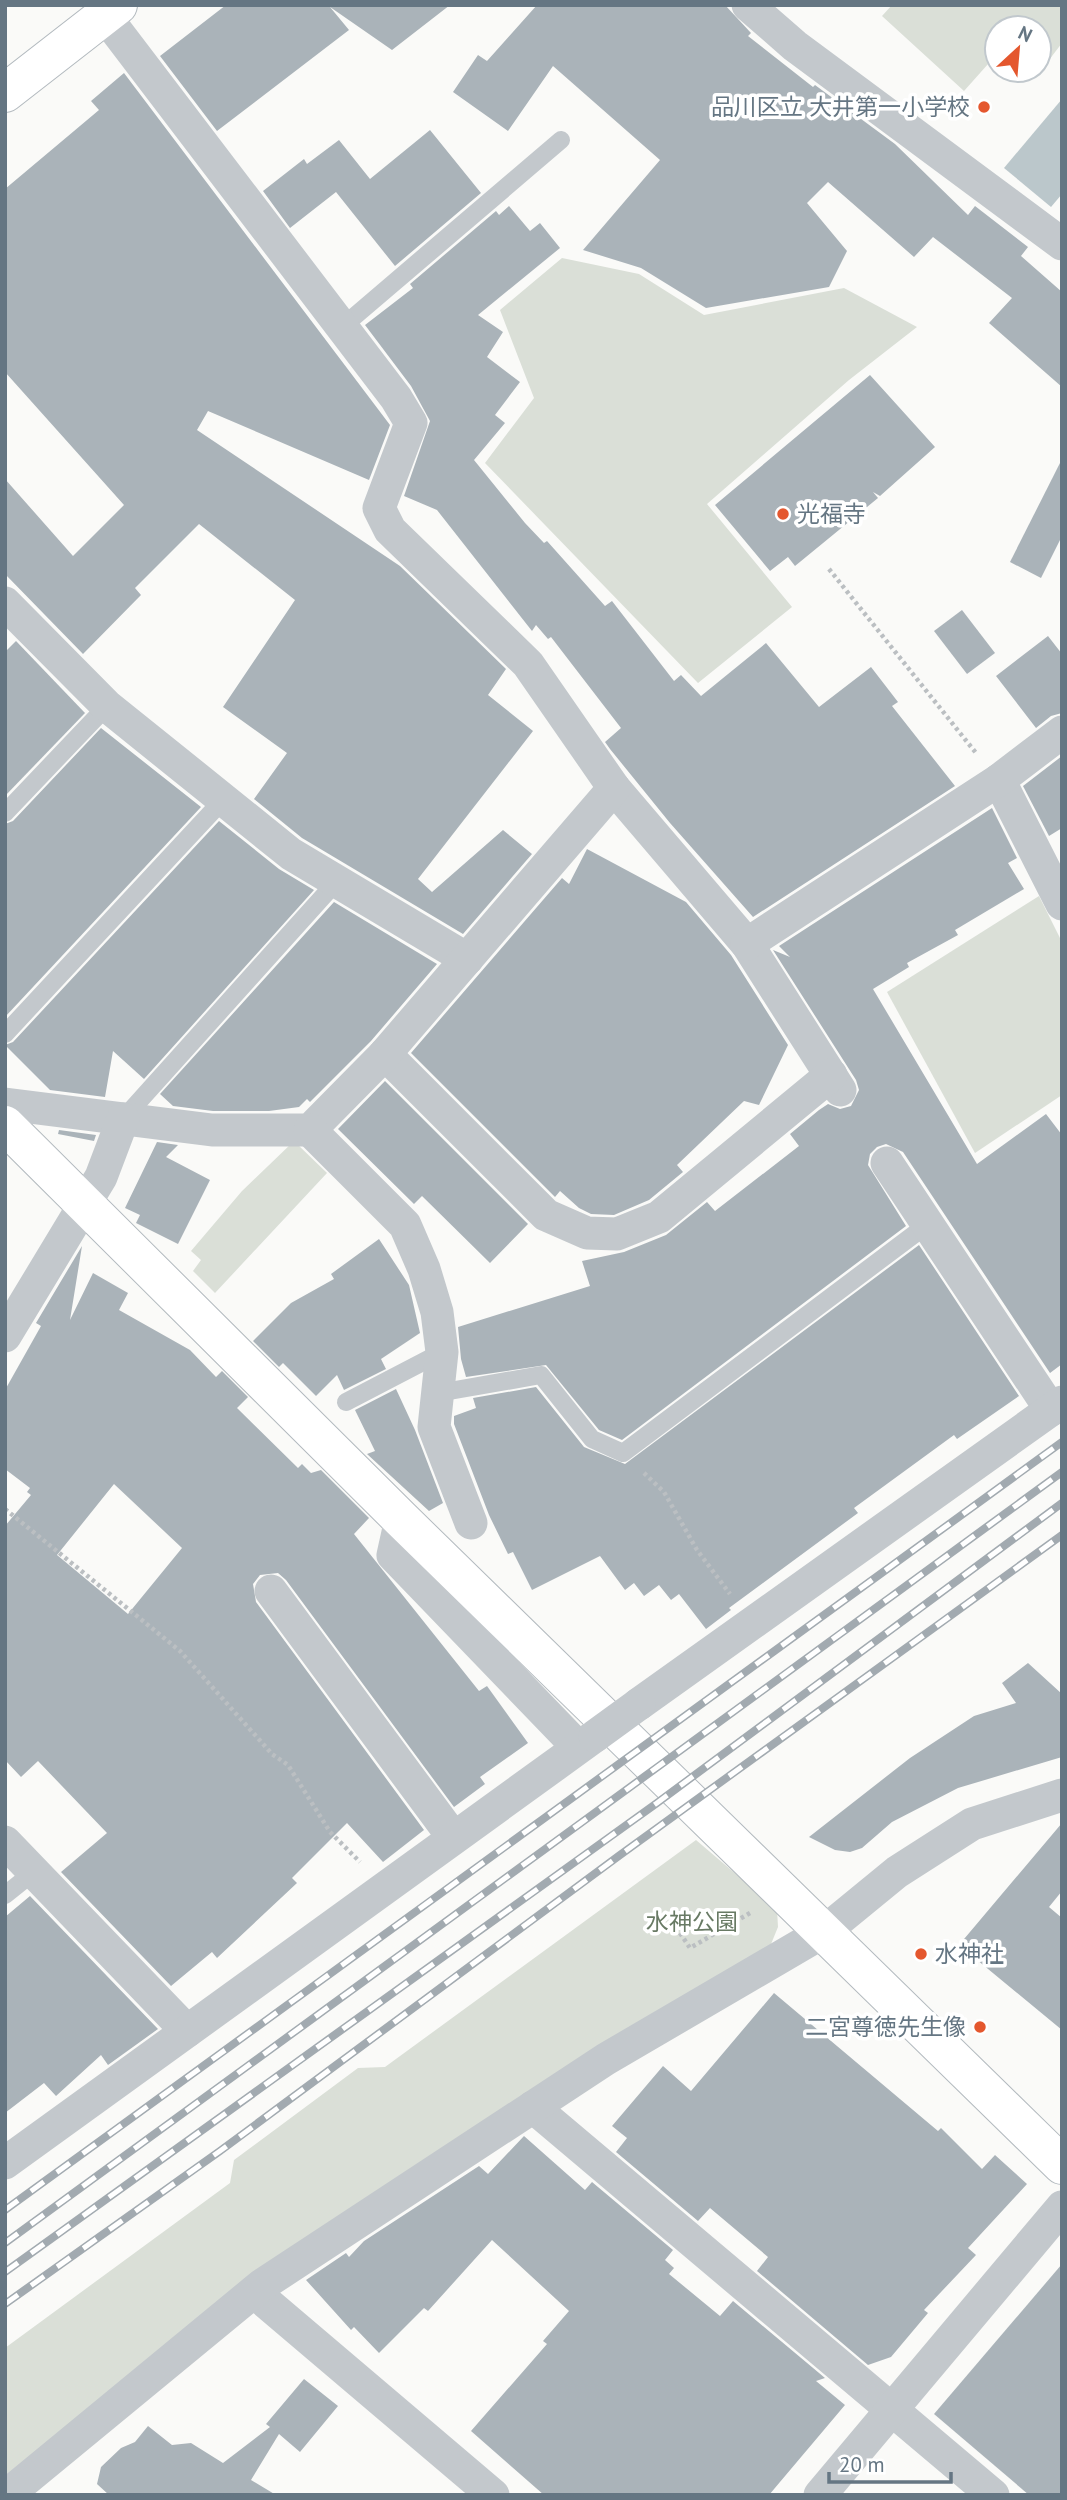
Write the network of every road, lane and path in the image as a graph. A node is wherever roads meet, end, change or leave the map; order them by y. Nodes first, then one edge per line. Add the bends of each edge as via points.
1 (748, 5) edge
2 (112, 11) edge
3 (5, 93) edge
4 (561, 140) dead end
5 (1062, 244) edge
6 (342, 327) junction
7 (829, 569) dead end
8 (5, 603) edge
9 (107, 706) junction
10 (1062, 732) edge
11 (999, 780) junction
12 (614, 788) junction
13 (223, 800) junction
14 (5, 813) edge
15 (337, 881) junction
16 (1062, 904) edge
17 (747, 944) junction
18 (467, 958) junction
19 (5, 1034) edge
20 (385, 1054) junction
21 (5, 1104) edge
22 (123, 1119) junction
23 (5, 1125) edge
24 (310, 1130) junction
25 (887, 1163) dead end
26 (85, 1201) junction
27 (928, 1224) junction
28 (5, 1336) edge
29 (442, 1352) junction
30 (438, 1393) junction
31 (346, 1402) dead end
32 (1056, 1406) edge
33 (624, 1452) junction
34 (5, 1509) edge
35 (401, 1519) junction
36 (471, 1523) dead end
37 (271, 1591) dead end
38 (752, 1624) junction
39 (586, 1741) junction
40 (1062, 1795) edge
41 (453, 1837) junction
42 (5, 1842) edge
43 (35, 1871) junction
44 (377, 1893) junction
45 (5, 1895) edge
46 (751, 1913) dead end
47 (825, 1931) junction
48 (680, 1933) dead end
49 (187, 2031) junction
50 (533, 2108) junction
51 (5, 2163) edge
52 (1062, 2165) edge
53 (1062, 2207) edge
54 (254, 2292) junction
55 (892, 2409) junction
56 (12, 2493) edge
57 (493, 2495) edge
58 (820, 2495) edge
59 (993, 2495) edge

1 - 5 street via 795,46
2 - 3 street
2 - 6 street
4 - 6 lane
6 - 12 street via 411,423 379,508 390,530 528,664
7 - 11 path
8 - 9 street
9 - 13 street
9 - 14 lane
10 - 11 street
11 - 16 street
11 - 17 street
12 - 17 street
12 - 18 street
13 - 15 street via 290,854
13 - 19 lane
15 - 18 street
15 - 22 lane
17 - 20 street via 835,1082 660,1217 617,1234 587,1233 545,1216
18 - 20 street
20 - 24 street
21 - 22 street
22 - 24 street via 212,1130
22 - 26 street via 101,1177
23 - 26 street
24 - 29 street via 405,1225 437,1312
25 - 27 street
26 - 28 street
26 - 35 street
27 - 32 street
27 - 33 lane
29 - 30 street
29 - 31 lane
30 - 33 lane via 541,1375 592,1439
30 - 36 street via 434,1427
32 - 38 street
33 - 38 path via 664,1492 698,1550
34 - 44 path via 180,1651 262,1744 288,1765 330,1832 358,1858
35 - 39 street via 393,1555
35 - 47 street
37 - 41 street
38 - 39 street, bridge
39 - 41 street
40 - 47 street via 972,1824 897,1872
41 - 44 street
42 - 43 street
43 - 45 lane
43 - 49 street
44 - 49 street
46 - 48 path via 690,1948
47 - 50 street
47 - 52 street
49 - 51 street
50 - 54 street
50 - 55 street
53 - 55 street
54 - 56 street
54 - 57 street
55 - 58 street
55 - 59 street

